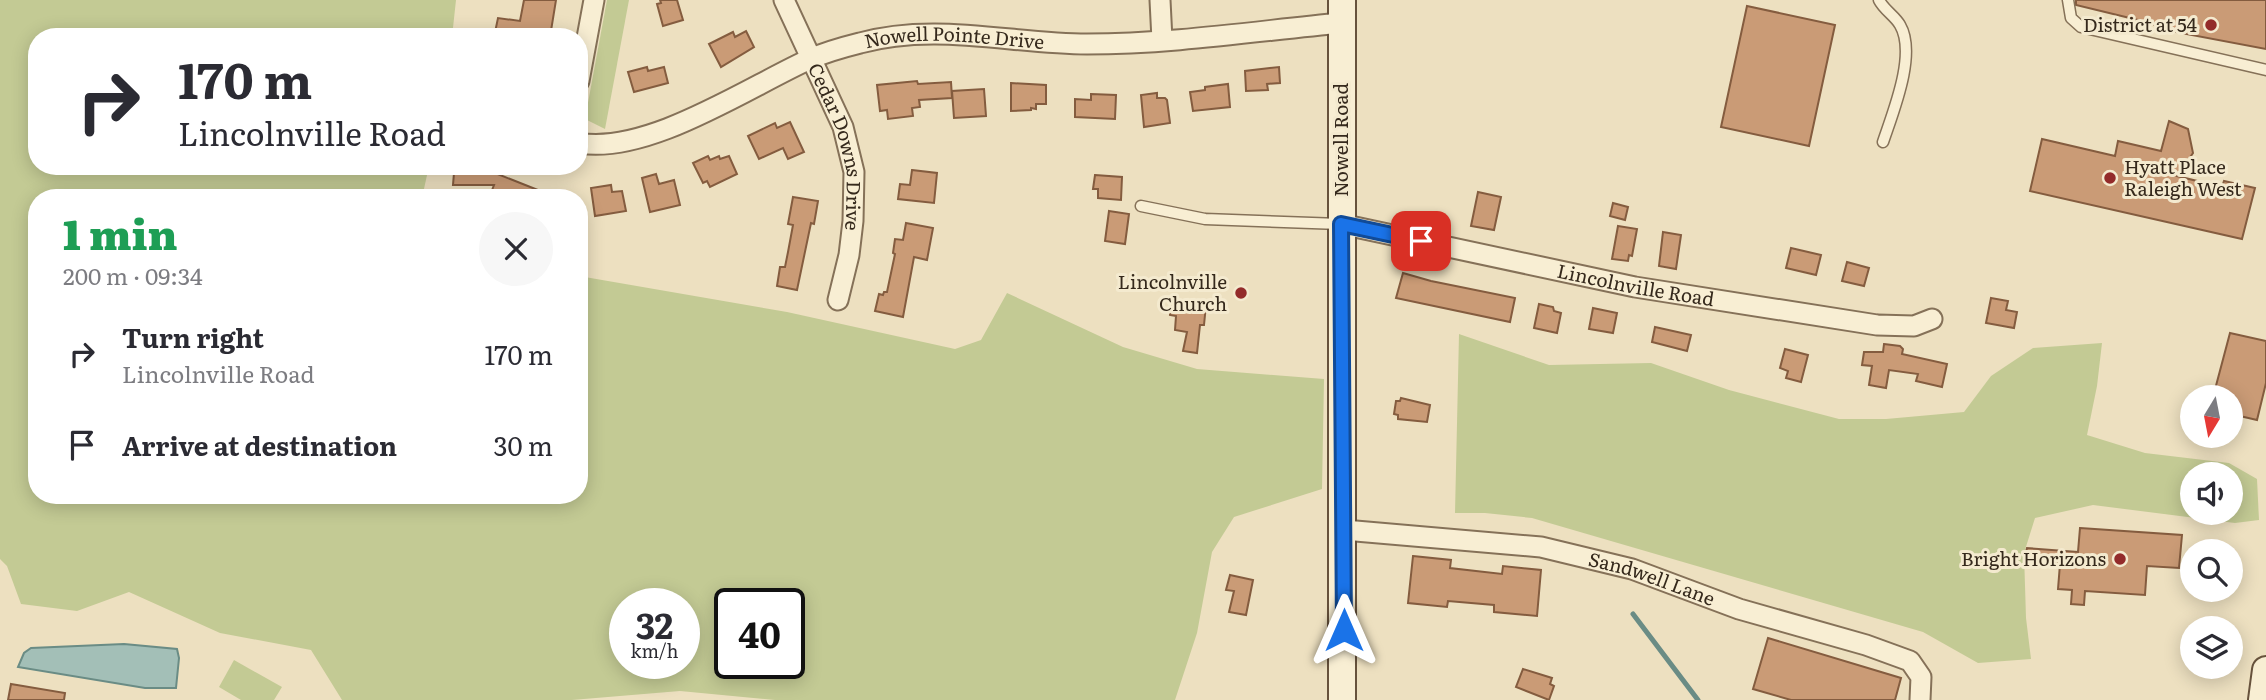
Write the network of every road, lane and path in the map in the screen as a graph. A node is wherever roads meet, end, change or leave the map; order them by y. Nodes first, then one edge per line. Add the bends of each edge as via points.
1 (594, 0) edge
2 (784, 0) edge
3 (1160, 0) edge
4 (1879, 0) edge
5 (2068, 0) edge
6 (1342, 12) edge
7 (588, 33) edge
8 (1162, 40) junction
9 (812, 58) junction
10 (2266, 70) edge
11 (1883, 142) dead end
12 (588, 144) edge
13 (1141, 206) dead end
14 (1341, 224) junction
15 (838, 300) dead end
16 (1932, 320) dead end
17 (1343, 530) junction
18 (2266, 670) edge
19 (1342, 700) edge
20 (1920, 700) edge
21 (2262, 700) edge

1 - 7 street
2 - 9 street, Cedar Downs Drive
3 - 8 street
4 - 11 lane via 1900,24 1907,45 1898,96
5 - 10 lane via 2071,18 2081,27
6 - 8 street, Nowell Pointe Drive
6 - 14 street, Nowell Road
8 - 9 street, Nowell Pointe Drive via 1087,44 917,34 863,42
9 - 12 street, Nowell Pointe Drive via 667,128 627,142
9 - 15 street, Cedar Downs Drive via 843,127 854,172 851,232
13 - 14 lane via 1205,219
14 - 16 street, Lincolnville Road via 1635,287 1877,325 1914,326
14 - 17 street, Nowell Road
17 - 19 street, Nowell Road
17 - 20 street, Sandwell Lane via 1541,547 1632,569 1739,609 1910,661 1921,677
18 - 21 street

